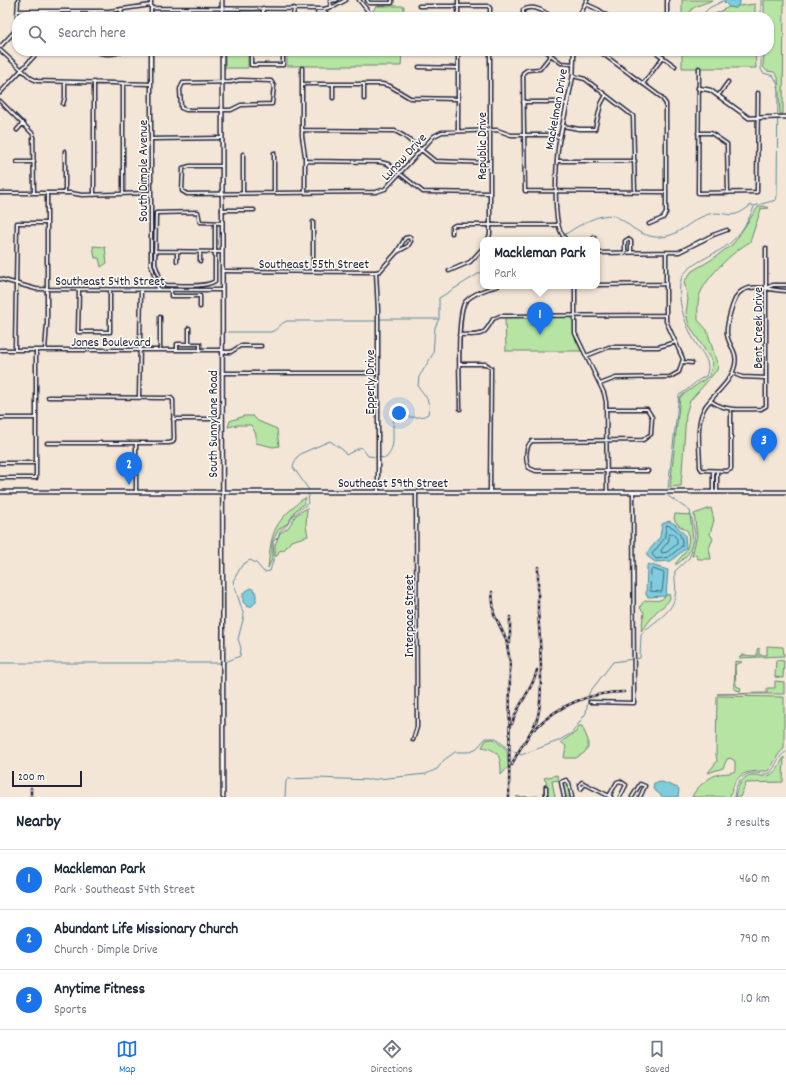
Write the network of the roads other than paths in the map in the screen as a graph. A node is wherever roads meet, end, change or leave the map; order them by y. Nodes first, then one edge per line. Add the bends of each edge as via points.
1 (18, 0) edge
2 (151, 0) edge
3 (222, 0) edge
4 (336, 0) edge
5 (346, 0) edge
6 (359, 0) edge
7 (367, 0) edge
8 (392, 0) edge
9 (458, 0) edge
10 (587, 0) edge
11 (667, 0) edge
12 (330, 1) edge
13 (586, 4) junction
14 (458, 5) junction
15 (151, 6) junction
16 (419, 6) dead end
17 (331, 7) junction
18 (222, 8) junction
19 (263, 8) junction
20 (294, 8) junction
21 (317, 8) junction
22 (121, 9) junction
23 (18, 11) joint
24 (368, 11) dead end
25 (95, 12) joint
26 (121, 12) edge
27 (151, 12) edge
28 (222, 12) edge
29 (263, 12) edge
30 (294, 12) edge
31 (317, 12) joint
32 (326, 12) dead end
33 (458, 12) edge
34 (490, 12) edge
35 (524, 12) edge
36 (545, 12) edge
37 (582, 12) edge
38 (600, 12) edge
39 (667, 12) edge
40 (12, 34) edge
41 (0, 47) edge
42 (0, 50) edge
43 (34, 56) edge
44 (151, 56) edge
45 (222, 56) edge
46 (251, 56) edge
47 (283, 56) edge
48 (458, 56) edge
49 (490, 56) edge
50 (550, 56) edge
51 (552, 56) edge
52 (574, 56) edge
53 (606, 56) edge
54 (663, 57) joint
55 (573, 64) junction
56 (675, 66) dead end
57 (419, 67) dead end
58 (302, 68) dead end
59 (458, 68) junction
60 (698, 68) dead end
61 (21, 70) junction
62 (573, 76) junction
63 (65, 82) junction
64 (94, 82) junction
65 (222, 82) junction
66 (728, 82) dead end
67 (123, 83) junction
68 (151, 84) junction
69 (302, 84) junction
70 (333, 84) junction
71 (364, 84) junction
72 (643, 84) junction
73 (698, 88) junction
74 (0, 93) edge
75 (758, 93) dead end
76 (606, 95) junction
77 (718, 96) junction
78 (333, 98) dead end
79 (364, 99) dead end
80 (458, 99) junction
81 (0, 101) edge
82 (523, 102) junction
83 (63, 104) dead end
84 (567, 104) junction
85 (222, 110) junction
86 (786, 117) edge
87 (758, 118) junction
88 (23, 123) junction
89 (562, 126) junction
90 (17, 130) dead end
91 (302, 130) junction
92 (458, 130) junction
93 (490, 130) junction
94 (698, 133) junction
95 (523, 135) junction
96 (560, 137) junction
97 (152, 138) junction
98 (222, 138) junction
99 (420, 150) junction
100 (65, 151) dead end
101 (274, 153) dead end
102 (243, 154) dead end
103 (557, 161) junction
104 (635, 161) junction
105 (17, 162) dead end
106 (34, 162) junction
107 (305, 162) junction
108 (490, 163) junction
109 (222, 166) junction
110 (399, 173) junction
111 (557, 192) junction
112 (635, 192) junction
113 (666, 192) junction
114 (0, 193) edge
115 (34, 193) junction
116 (48, 193) junction
117 (65, 193) junction
118 (151, 193) junction
119 (222, 193) junction
120 (243, 193) junction
121 (274, 193) junction
122 (305, 193) junction
123 (490, 193) junction
124 (728, 193) junction
125 (123, 194) junction
126 (94, 195) junction
127 (222, 210) junction
128 (254, 210) dead end
129 (313, 222) dead end
130 (48, 223) junction
131 (215, 223) junction
132 (222, 223) junction
133 (649, 224) dead end
134 (558, 225) junction
135 (490, 226) junction
136 (727, 230) dead end
137 (452, 233) dead end
138 (488, 237) edge
139 (564, 237) edge
140 (766, 248) dead end
141 (155, 251) junction
142 (480, 251) edge
143 (177, 252) junction
144 (200, 252) junction
145 (215, 252) junction
146 (222, 252) junction
147 (397, 252) junction
148 (600, 253) edge
149 (625, 253) junction
150 (631, 253) junction
151 (666, 253) junction
152 (177, 261) dead end
153 (200, 261) dead end
154 (222, 271) junction
155 (313, 271) junction
156 (449, 271) dead end
157 (376, 272) junction
158 (0, 279) edge
159 (17, 284) junction
160 (666, 284) junction
161 (175, 285) junction
162 (201, 285) junction
163 (600, 285) edge
164 (786, 285) edge
165 (766, 288) junction
166 (48, 289) junction
167 (79, 289) junction
168 (158, 289) junction
169 (171, 289) junction
170 (175, 289) junction
171 (200, 289) junction
172 (490, 289) edge
173 (575, 289) edge
174 (110, 290) junction
175 (141, 290) junction
176 (222, 290) junction
177 (786, 291) edge
178 (200, 296) junction
179 (200, 307) dead end
180 (666, 315) junction
181 (575, 316) junction
182 (160, 317) dead end
183 (189, 328) dead end
184 (459, 335) junction
185 (676, 342) junction
186 (189, 344) junction
187 (261, 346) dead end
188 (0, 350) edge
189 (15, 350) junction
190 (36, 350) junction
191 (45, 350) junction
192 (139, 350) junction
193 (160, 350) junction
194 (177, 350) junction
195 (200, 350) junction
196 (222, 351) junction
197 (586, 356) junction
198 (682, 362) junction
199 (692, 363) dead end
200 (460, 364) junction
201 (222, 373) junction
202 (378, 373) junction
203 (732, 373) junction
204 (766, 378) junction
205 (600, 384) junction
206 (48, 397) dead end
207 (139, 397) junction
208 (710, 401) junction
209 (460, 409) dead end
210 (607, 409) junction
211 (731, 409) junction
212 (0, 418) edge
213 (36, 418) junction
214 (173, 419) junction
215 (222, 419) junction
216 (607, 440) junction
217 (47, 443) dead end
218 (136, 443) junction
219 (0, 463) edge
220 (36, 463) junction
221 (607, 471) junction
222 (648, 471) dead end
223 (713, 471) junction
224 (717, 471) junction
225 (0, 478) edge
226 (0, 492) edge
227 (136, 492) junction
228 (222, 492) junction
229 (378, 492) junction
230 (416, 492) junction
231 (490, 492) junction
232 (607, 492) junction
233 (633, 492) junction
234 (713, 492) junction
235 (717, 492) junction
236 (786, 492) edge
237 (590, 702) dead end
238 (414, 740) dead end
239 (585, 784) dead end
240 (546, 787) dead end
241 (223, 797) edge
242 (546, 797) edge
243 (564, 797) edge
244 (572, 797) edge
245 (610, 797) edge
246 (620, 797) edge
247 (632, 797) edge
248 (640, 797) edge

1 - 23 street
2 - 15 street
3 - 18 main road
4 - 12 street
5 - 17 street
6 - 24 street
7 - 8 street via 369,3 392,3
9 - 14 street
10 - 13 main road
11 - 39 street
12 - 17 street
13 - 37 main road
13 - 38 street
14 - 16 street
14 - 33 street
14 - 34 street via 489,6
15 - 18 street
15 - 22 street
15 - 27 street
17 - 21 street
18 - 19 street
18 - 28 main road
19 - 20 street
19 - 29 street
20 - 21 street
20 - 30 street
21 - 31 street
22 - 25 street
22 - 26 street
23 - 25 street
31 - 32 street
35 - 36 street via 541,9
40 - 41 street
42 - 61 street
43 - 61 street
44 - 68 street, South Dimple Avenue
45 - 65 main road, South Sunnylane Road
46 - 47 street via 251,65 258,65 283,64
48 - 59 street
49 - 93 street, Republic Drive
50 - 82 street via 540,69 527,70 523,73
51 - 55 street via 564,64
52 - 55 main road, Mackelman Drive
53 - 72 street
54 - 56 street
54 - 72 street
55 - 62 main road, Mackelman Drive
57 - 59 street
58 - 69 street
59 - 80 street
60 - 73 street
61 - 63 street via 37,81
61 - 74 street
62 - 76 street via 585,79
62 - 84 main road, Mackelman Drive
63 - 64 street
63 - 83 street
64 - 67 street
64 - 126 street
65 - 85 main road, South Sunnylane Road
65 - 85 street via 183,83 180,89 182,109
65 - 85 street via 272,81 274,92 274,101 270,106 241,105 231,110
66 - 77 street
67 - 68 street
67 - 125 street
68 - 97 street, South Dimple Avenue
69 - 70 street
69 - 91 street
70 - 71 street
70 - 78 street
71 - 79 street
71 - 80 street via 387,85 413,99
72 - 113 street via 664,100 666,105
73 - 77 main road via 707,89
73 - 94 street
75 - 87 street
76 - 89 street via 595,129
76 - 104 street via 634,117
77 - 87 main road via 745,116
80 - 92 street
81 - 88 street
82 - 84 street
82 - 95 street
84 - 89 main road, Mackelman Drive
85 - 98 main road, South Sunnylane Road
86 - 87 main road
87 - 124 street via 757,192
88 - 90 street
88 - 106 street via 34,136
89 - 96 main road, Mackelman Drive
91 - 99 street via 395,131
91 - 107 street
92 - 93 street, Lunow Drive
92 - 99 street, Lunow Drive via 438,133
93 - 95 street, Lunow Drive
93 - 108 street, Republic Drive
94 - 124 street via 711,133 727,144
94 - 124 street via 698,193
95 - 96 street, Lunow Drive
95 - 111 street via 525,191
96 - 103 street, Mackelman Drive
97 - 98 street
97 - 118 street, South Dimple Avenue
98 - 109 main road, South Sunnylane Road
99 - 108 street via 435,161
99 - 110 street, Lunow Drive
100 - 117 street
101 - 121 street
102 - 120 street
103 - 104 street
103 - 111 street, Mackelman Drive
104 - 112 street
105 - 106 street
106 - 115 street
107 - 110 street via 380,162 388,164
107 - 122 street
108 - 123 street, Republic Drive
109 - 119 main road, South Sunnylane Road
109 - 119 street, Lunow Drive via 183,168 182,191 187,194
110 - 122 street, Lunow Drive via 385,189 376,192
110 - 123 street via 418,190 428,193
111 - 112 street
111 - 134 street, Mackelman Drive
112 - 113 street
113 - 133 street via 664,217
114 - 115 street
115 - 116 street
116 - 117 street
116 - 130 street
117 - 126 street
118 - 125 street
118 - 168 street, South Dimple Avenue via 151,264
119 - 120 street, Lunow Drive
119 - 127 main road, South Sunnylane Road
120 - 121 street, Lunow Drive
121 - 122 street, Lunow Drive
123 - 135 street, Republic Drive
125 - 126 street
127 - 128 street
127 - 132 main road, South Sunnylane Road
129 - 155 street
130 - 159 street via 17,223
130 - 166 street
131 - 132 street
131 - 141 street via 200,222 198,212 156,212
131 - 145 street
132 - 146 main road, South Sunnylane Road
134 - 135 street
134 - 139 street, Mackelman Drive
135 - 137 street via 455,225 452,226
135 - 138 street, Republic Drive
136 - 151 street via 682,251
140 - 165 street, Bent Creek Drive
141 - 143 street
141 - 161 street via 156,268 162,283
142 - 156 street via 470,262
143 - 144 street
143 - 152 street
144 - 145 street
144 - 153 street
145 - 146 street
145 - 162 street via 215,281 212,284
146 - 154 main road, South Sunnylane Road
147 - 147 street, Southeast 55th Street via 410,244 410,237 405,238
147 - 157 street, Southeast 55th Street via 380,271
148 - 149 street
149 - 150 street
149 - 150 street via 625,241 628,239 631,241
150 - 151 street
151 - 160 street
154 - 155 street, Southeast 55th Street
154 - 176 main road, South Sunnylane Road
155 - 157 street, Southeast 55th Street
157 - 202 street, Epperly Drive
158 - 159 street, Southeast 54th Street
159 - 166 street, Southeast 54th Street via 33,289
159 - 189 street
160 - 163 street
160 - 180 street
161 - 162 street
161 - 170 street
162 - 171 street
164 - 165 street
165 - 177 street
165 - 203 street via 745,290 738,294 734,302 727,331 735,354
165 - 204 street, Bent Creek Drive
166 - 167 street, Southeast 54th Street
166 - 191 street
167 - 174 street, Southeast 54th Street
167 - 174 street via 78,332 110,332
168 - 169 street, Southeast 54th Street
168 - 175 street, Southeast 54th Street
169 - 170 street, Southeast 54th Street
169 - 178 street via 171,296
170 - 171 street, Southeast 54th Street
171 - 176 street, Southeast 54th Street
171 - 178 street
172 - 184 street via 466,301 461,315
173 - 181 street
174 - 175 street, Southeast 54th Street
175 - 192 street
176 - 196 main road, South Sunnylane Road
178 - 179 street
180 - 181 street
180 - 185 street via 667,324
181 - 184 street via 498,316 484,333
181 - 197 street via 575,333
182 - 193 street
183 - 186 street
184 - 200 street
185 - 197 street via 658,347 609,347
185 - 198 street
186 - 194 street via 177,344
186 - 195 street via 200,344
187 - 196 street, Jones Boulevard via 240,346 229,352
188 - 189 street, Jones Boulevard
189 - 190 street, Jones Boulevard
190 - 191 street, Jones Boulevard
190 - 213 street
191 - 192 street, Jones Boulevard
192 - 193 street, Jones Boulevard
192 - 207 street
193 - 194 street, Jones Boulevard
194 - 195 street, Jones Boulevard
195 - 196 street, Jones Boulevard
196 - 201 main road, South Sunnylane Road
197 - 205 street
198 - 199 street
198 - 205 street via 678,372 670,377 616,378
200 - 209 street
200 - 231 street via 489,365 491,368
201 - 202 street
201 - 215 main road, South Sunnylane Road
202 - 229 street, Epperly Drive
203 - 204 street via 742,377
203 - 208 street
204 - 211 street, Bent Creek Drive via 765,408
205 - 210 street
206 - 207 street
207 - 214 street via 171,398
208 - 211 street via 722,408
208 - 223 street via 700,421 701,470
210 - 216 street
210 - 216 street via 644,409 650,412 652,417 651,434 643,440
211 - 224 street via 730,470
212 - 213 street
213 - 220 street
214 - 215 street
214 - 218 street via 172,442
215 - 228 main road, South Sunnylane Road
216 - 221 street
216 - 221 street via 537,440 529,443 527,461 528,468 536,471
217 - 218 street
218 - 227 street
219 - 220 street
220 - 225 street via 36,478
221 - 222 street
221 - 232 street
223 - 224 street
223 - 234 street
224 - 235 street
226 - 227 main road, Southeast 59th Street
227 - 228 main road, Southeast 59th Street
228 - 229 main road, Southeast 59th Street
228 - 241 main road, South Sunnylane Road
229 - 230 main road, Southeast 59th Street
230 - 231 main road, Southeast 59th Street
230 - 238 street, Interpace Street via 417,727
231 - 232 main road, Southeast 59th Street
232 - 233 main road, Southeast 59th Street
233 - 234 main road, Southeast 59th Street
233 - 237 street via 634,703
234 - 235 main road, Southeast 59th Street
235 - 236 main road, Southeast 59th Street
239 - 245 street
240 - 242 street
243 - 244 street via 561,782 566,780
245 - 246 street via 617,782 620,781 626,785
247 - 248 street via 640,784 645,786

